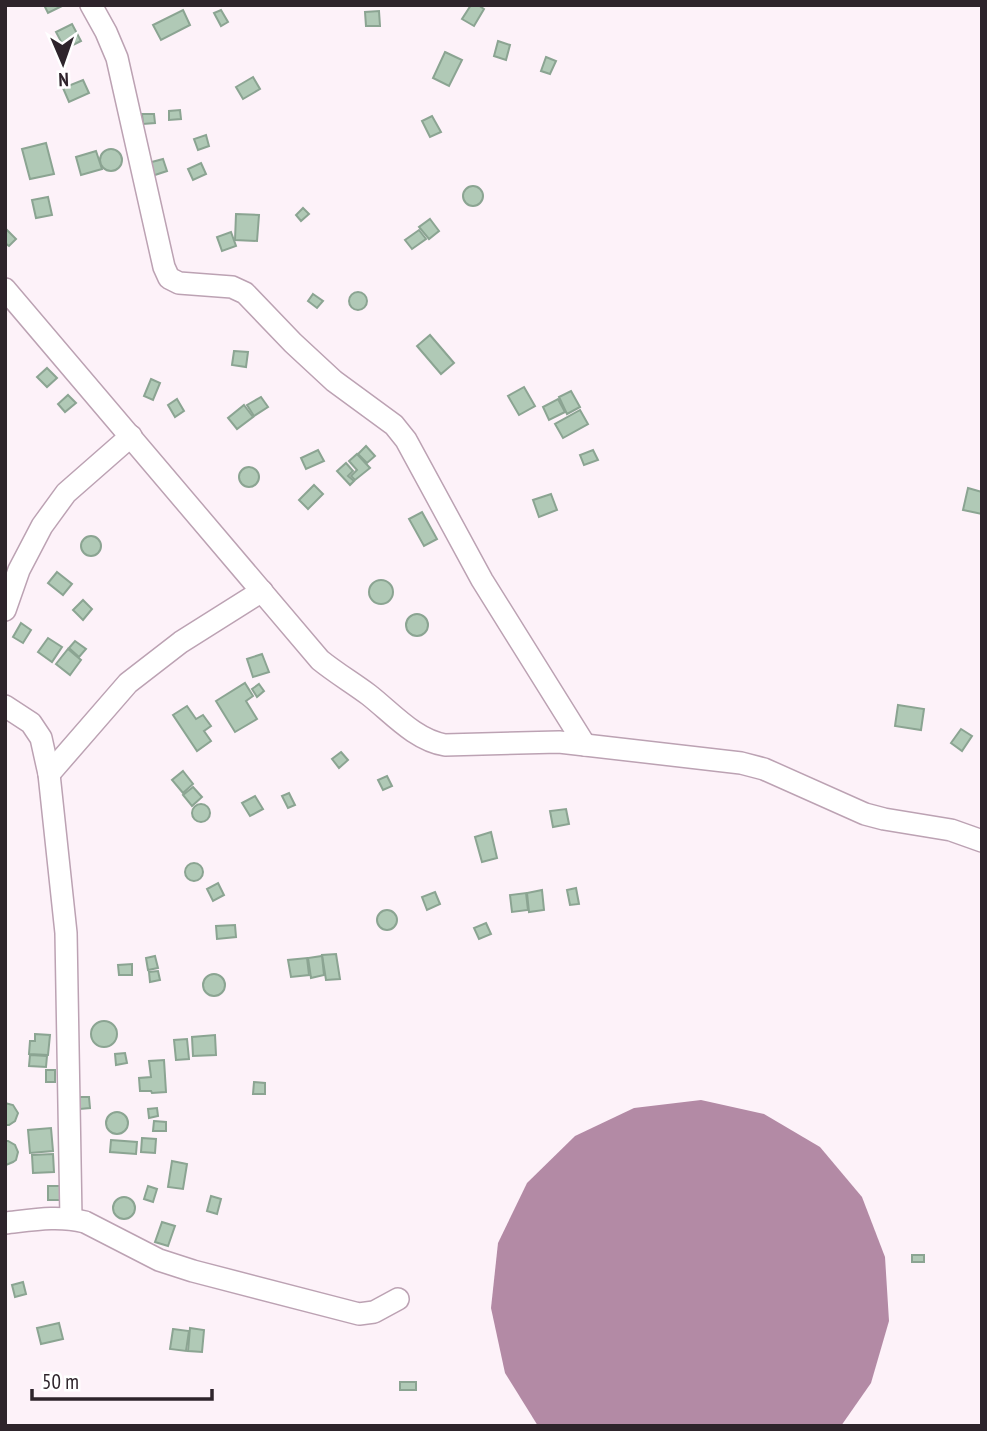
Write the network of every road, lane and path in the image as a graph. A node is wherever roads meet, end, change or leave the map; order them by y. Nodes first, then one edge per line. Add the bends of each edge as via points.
1 (91, 5) edge
2 (5, 289) edge
3 (131, 436) junction
4 (262, 591) junction
5 (5, 610) edge
6 (5, 706) edge
7 (585, 745) junction
8 (49, 774) junction
9 (982, 841) edge
10 (71, 1219) junction
11 (5, 1223) edge
12 (398, 1300) dead end

1 - 7 street via 117,58 169,278 245,293 334,381 394,425 482,580
2 - 3 street
3 - 4 street
3 - 5 street via 66,493 41,526
4 - 7 street via 320,660 432,743
4 - 8 street via 181,642 128,683
6 - 8 street via 31,723 41,738
7 - 9 street via 741,763 865,814 951,830
8 - 10 street via 66,933
10 - 11 street
10 - 12 street via 159,1261 359,1314

